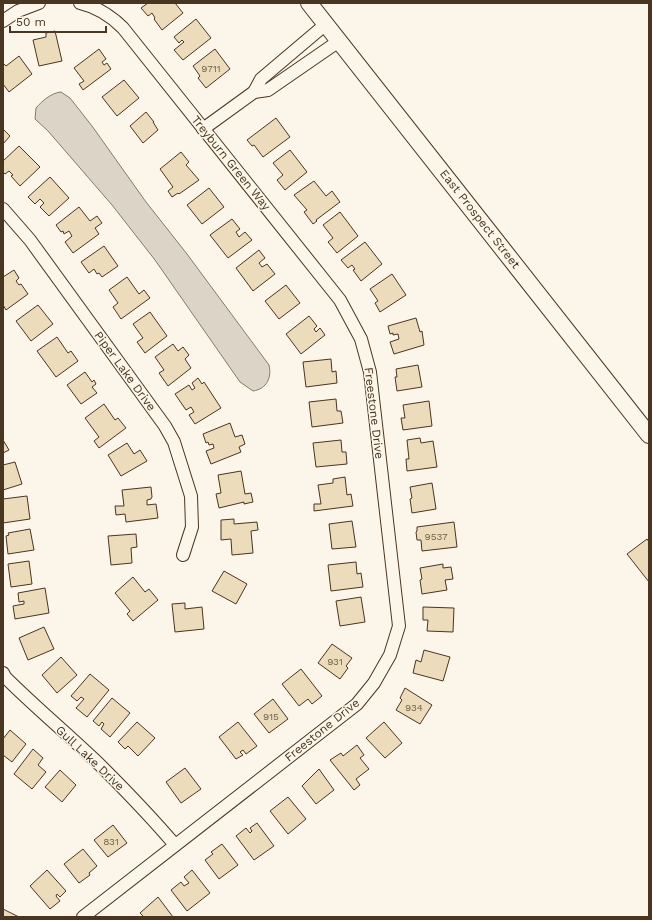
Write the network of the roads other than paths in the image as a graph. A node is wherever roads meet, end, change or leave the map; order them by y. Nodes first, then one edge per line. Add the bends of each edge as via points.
1 (39, 3) edge
2 (82, 3) edge
3 (309, 3) edge
4 (3, 21) edge
5 (326, 24) junction
6 (339, 41) junction
7 (254, 92) junction
8 (203, 129) junction
9 (3, 210) edge
10 (361, 339) joint
11 (649, 435) edge
12 (183, 555) dead end
13 (3, 673) edge
14 (175, 845) junction
15 (83, 917) edge

1 - 4 street via 18,11
2 - 8 street, Treyburn Green Way via 103,12 123,28
3 - 5 street, East Prospect Street
5 - 6 street, East Prospect Street
5 - 7 street via 261,78
6 - 7 street via 268,90
6 - 11 street, East Prospect Street
7 - 8 street
8 - 10 street, Treyburn Green Way via 340,300
9 - 12 street, Piper Lake Drive via 30,240 174,442 191,496 192,527
10 - 14 street, Freestone Drive via 370,372 399,626 390,655 374,683 356,704
13 - 14 street, Gull Lake Drive via 32,705 101,766 142,807
14 - 15 street, Freestone Drive

